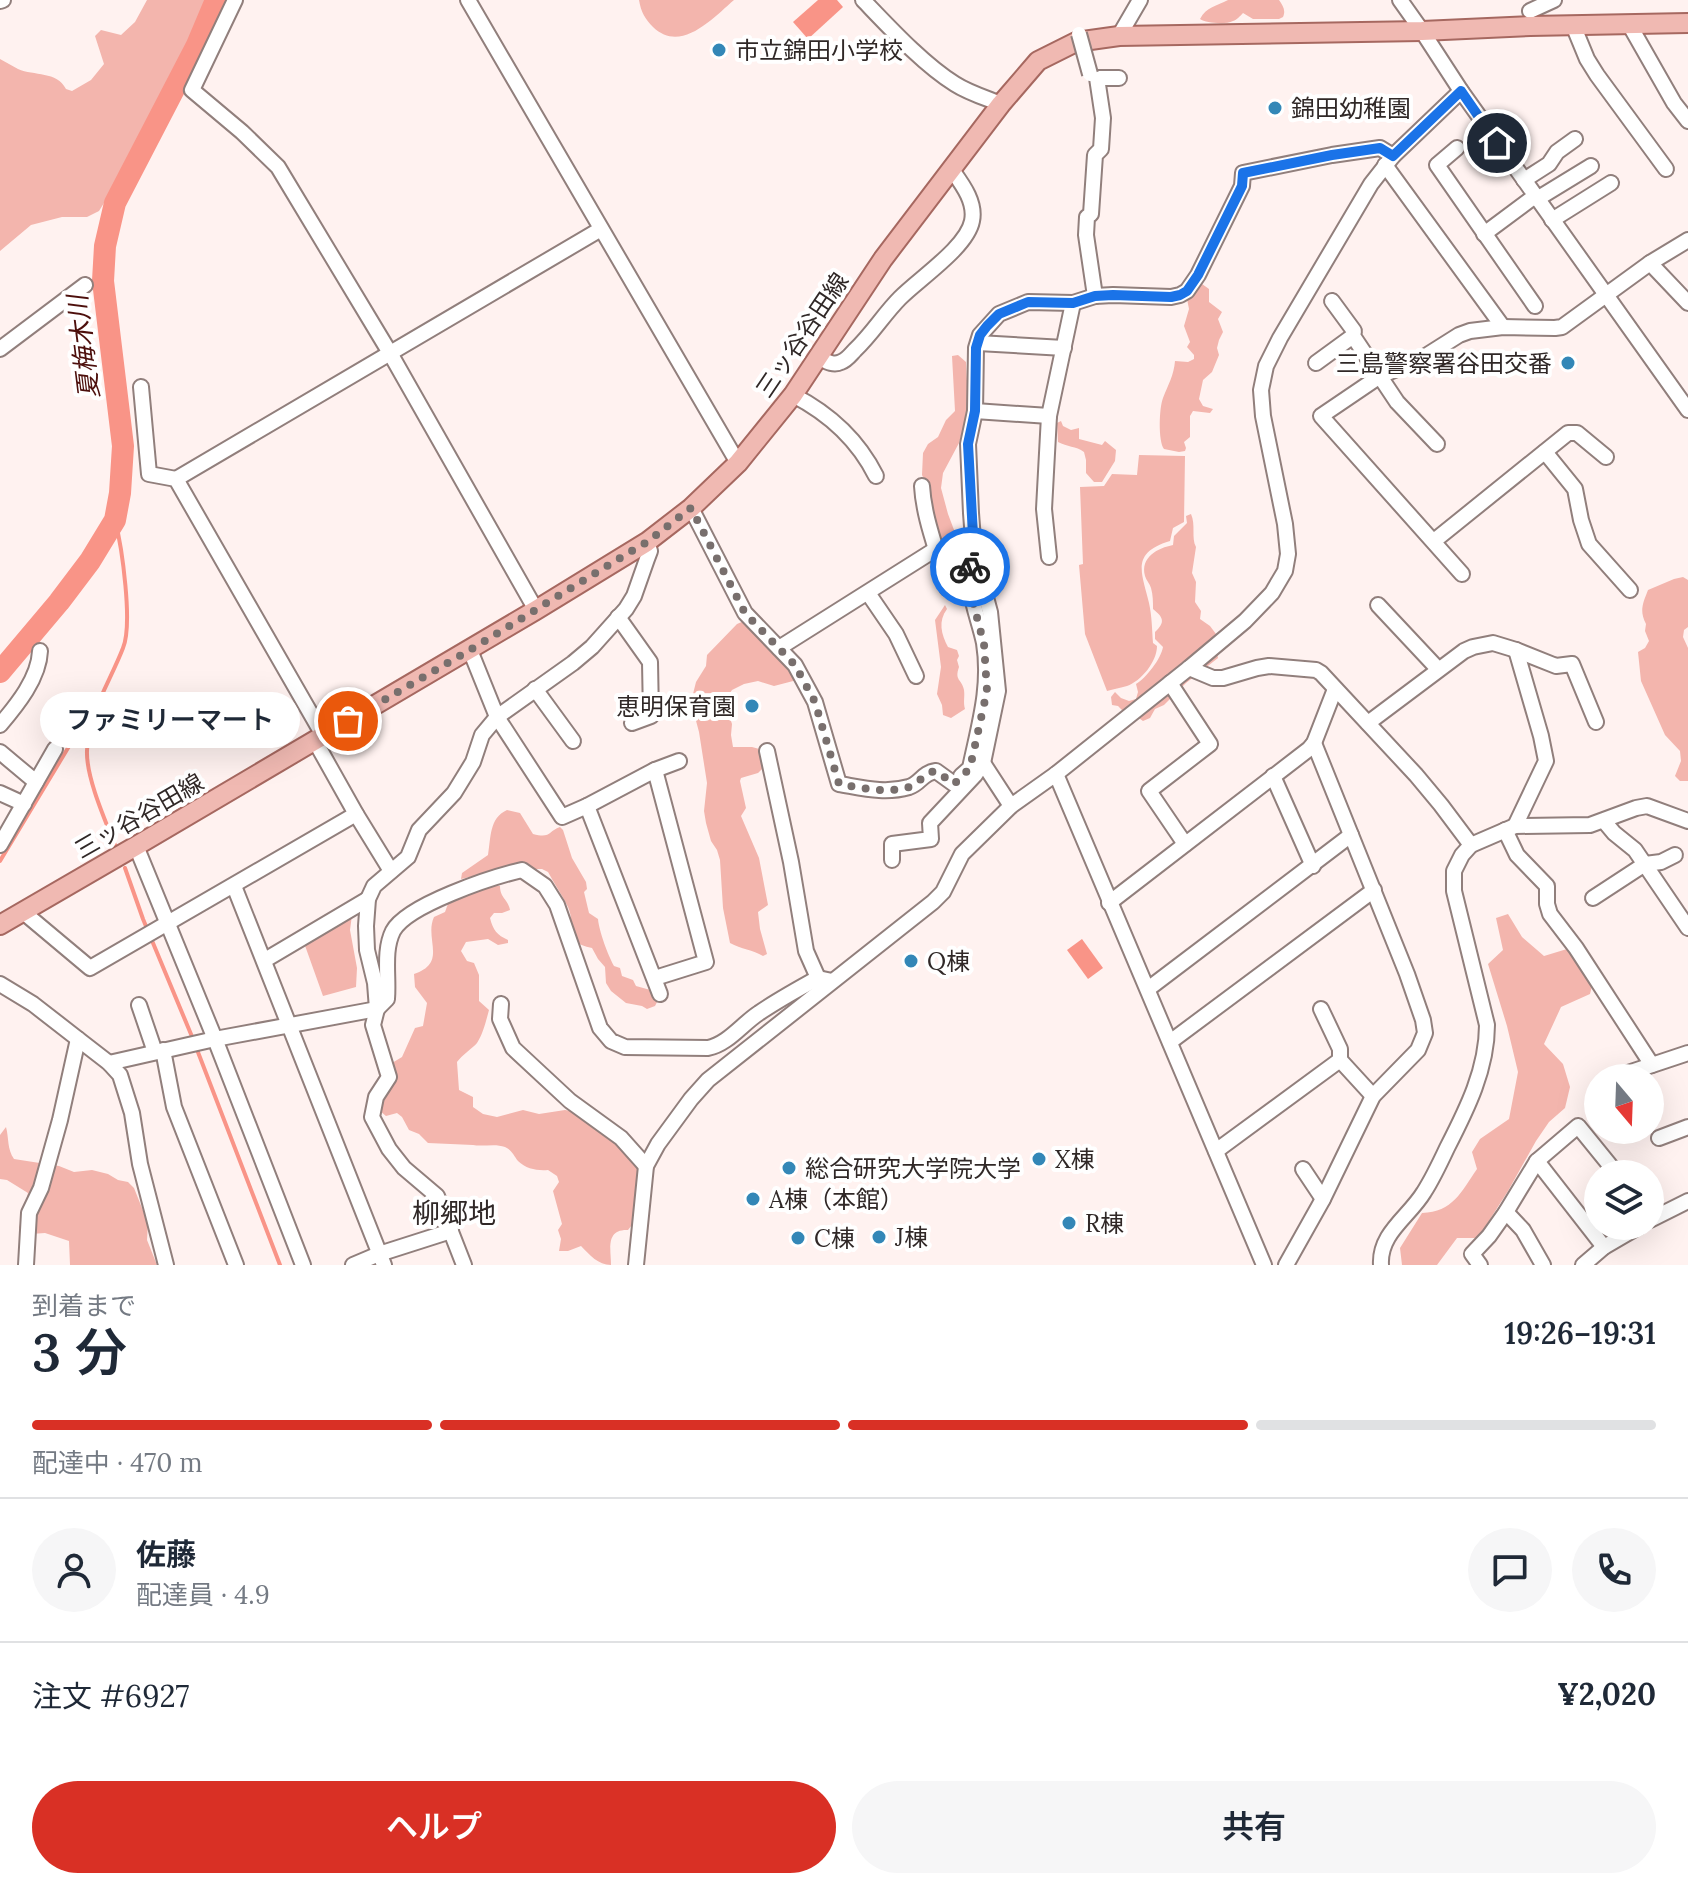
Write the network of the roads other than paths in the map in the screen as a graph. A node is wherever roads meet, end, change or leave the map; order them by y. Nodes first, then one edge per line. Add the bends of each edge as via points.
1 (235, 0) edge
2 (468, 0) edge
3 (863, 0) edge
4 (1140, 0) edge
5 (1400, 0) edge
6 (1554, 0) edge
7 (1530, 12) edge
8 (1688, 23) edge
9 (1629, 24) junction
10 (1573, 25) junction
11 (1422, 31) junction
12 (1079, 34) dead end
13 (1119, 36) junction
14 (1090, 74) dead end
15 (1119, 78) dead end
16 (1461, 91) junction
17 (1001, 104) junction
18 (1688, 121) edge
19 (1575, 139) dead end
20 (1457, 148) dead end
21 (1389, 161) junction
22 (1591, 166) dead end
23 (1666, 169) dead end
24 (952, 170) junction
25 (1524, 180) junction
26 (1611, 183) dead end
27 (1536, 197) junction
28 (1552, 220) junction
29 (601, 229) junction
30 (1484, 234) junction
31 (1688, 240) edge
32 (1650, 263) junction
33 (85, 285) dead end
34 (1606, 295) junction
35 (1095, 296) junction
36 (1685, 296) edge
37 (1332, 301) dead end
38 (1073, 303) junction
39 (1535, 306) dead end
40 (1503, 327) junction
41 (1353, 336) junction
42 (978, 343) junction
43 (1064, 348) junction
44 (0, 349) edge
45 (390, 353) junction
46 (818, 357) junction
47 (1316, 363) dead end
48 (1380, 376) junction
49 (141, 387) dead end
50 (793, 395) junction
51 (1688, 410) edge
52 (975, 411) junction
53 (1049, 416) junction
54 (1437, 444) dead end
55 (1545, 452) junction
56 (1606, 457) dead end
57 (738, 463) junction
58 (876, 476) dead end
59 (176, 479) junction
60 (922, 486) dead end
61 (691, 508) junction
62 (1434, 541) junction
63 (647, 542) junction
64 (936, 549) junction
65 (974, 553) junction
66 (1049, 557) dead end
67 (1462, 574) dead end
68 (947, 588) dead end
69 (1630, 590) dead end
70 (868, 593) junction
71 (1378, 605) dead end
72 (536, 610) junction
73 (618, 617) junction
74 (779, 648) junction
75 (470, 650) junction
76 (1516, 650) junction
77 (40, 651) dead end
78 (1189, 668) junction
79 (1438, 669) junction
80 (916, 676) dead end
81 (1170, 683) junction
82 (535, 689) junction
83 (1335, 689) junction
84 (497, 717) junction
85 (1596, 722) dead end
86 (632, 723) dead end
87 (1368, 723) junction
88 (0, 725) edge
89 (319, 738) junction
90 (573, 741) dead end
91 (1314, 743) junction
92 (55, 749) dead end
93 (767, 751) dead end
94 (0, 752) edge
95 (679, 761) dead end
96 (983, 763) junction
97 (655, 770) junction
98 (1056, 774) junction
99 (1273, 776) junction
100 (36, 782) junction
101 (954, 784) junction
102 (0, 793) edge
103 (24, 804) junction
104 (587, 806) junction
105 (1011, 806) junction
106 (939, 813) junction
107 (356, 814) junction
108 (1604, 821) junction
109 (1688, 821) edge
110 (1510, 828) junction
111 (1351, 835) junction
112 (1185, 844) junction
113 (0, 845) edge
114 (1471, 845) junction
115 (136, 846) junction
116 (1675, 855) dead end
117 (892, 860) dead end
118 (1645, 864) junction
119 (1313, 866) junction
120 (391, 871) junction
121 (234, 886) junction
122 (1374, 890) junction
123 (1593, 898) dead end
124 (368, 899) junction
125 (1109, 903) junction
126 (22, 911) junction
127 (167, 923) junction
128 (0, 925) edge
129 (1688, 928) edge
130 (265, 960) junction
131 (655, 978) junction
132 (825, 979) junction
133 (0, 984) edge
134 (1148, 989) junction
135 (660, 994) dead end
136 (501, 1004) dead end
137 (139, 1005) dead end
138 (377, 1009) junction
139 (1321, 1009) dead end
140 (289, 1025) junction
141 (78, 1039) junction
142 (215, 1039) junction
143 (1170, 1042) junction
144 (159, 1051) junction
145 (1688, 1053) edge
146 (1340, 1060) junction
147 (109, 1063) junction
148 (1651, 1064) edge
149 (1655, 1064) edge
150 (1373, 1096) junction
151 (1688, 1127) edge
152 (1664, 1136) edge
153 (1216, 1151) junction
154 (1606, 1160) edge
155 (1537, 1161) junction
156 (646, 1166) junction
157 (1303, 1169) dead end
158 (1323, 1199) junction
159 (1688, 1201) edge
160 (1506, 1212) junction
161 (1664, 1212) edge
162 (451, 1231) junction
163 (1615, 1240) edge
164 (1604, 1247) junction
165 (382, 1259) edge
166 (26, 1265) edge
167 (166, 1265) edge
168 (236, 1265) edge
169 (303, 1265) edge
170 (353, 1265) edge
171 (464, 1265) edge
172 (636, 1265) edge
173 (1264, 1265) edge
174 (1286, 1265) edge
175 (1381, 1265) edge
176 (1480, 1265) edge
177 (1543, 1265) edge
178 (1583, 1265) edge

1 - 45 street via 192,90 278,167
2 - 29 street
3 - 17 street via 954,84
4 - 13 street
5 - 11 street
6 - 7 street
7 - 10 main road, 三ッ谷谷田線
7 - 11 main road, 三ッ谷谷田線
8 - 9 main road, 三ッ谷谷田線
9 - 10 main road, 三ッ谷谷田線
9 - 18 street
10 - 23 street via 1597,75
11 - 13 main road, 三ッ谷谷田線
11 - 16 street
12 - 14 street, bridge
13 - 17 main road, 三ッ谷谷田線 via 1076,42 1038,61
15 - 35 street via 1097,78 1101,149 1095,155 1086,235
16 - 21 street
16 - 25 street
17 - 24 main road, 三ッ谷谷田線
19 - 25 street
20 - 30 street via 1437,165
21 - 35 street via 1380,148 1243,173 1242,186 1187,291 1171,297
21 - 40 street
21 - 78 street via 1266,366 1263,416 1285,524 1285,571 1245,621
22 - 27 street
24 - 46 main road, 三ッ谷谷田線 via 883,259
24 - 46 street via 971,205 969,231 843,361 833,364
25 - 27 street
26 - 28 street
27 - 28 street
27 - 30 street
28 - 34 street
29 - 45 street
29 - 57 street
30 - 39 street
31 - 32 street
32 - 34 street
32 - 36 street
33 - 44 street
34 - 40 street via 1562,327
34 - 51 street
35 - 38 street
37 - 41 street
38 - 42 street via 1012,307 987,326
38 - 43 street
40 - 48 street via 1459,335
41 - 47 street
41 - 48 street
42 - 43 street
42 - 52 street
43 - 53 street
45 - 59 street
45 - 72 street
46 - 50 main road, 三ッ谷谷田線
48 - 54 street
48 - 62 street via 1321,416
49 - 59 street via 149,474
50 - 57 main road, 三ッ谷谷田線
50 - 58 street via 846,433
52 - 53 street
52 - 65 street via 968,444
53 - 66 street via 1044,509
55 - 56 street via 1572,432
55 - 62 street
55 - 69 street via 1575,489 1589,544
57 - 61 main road, 三ッ谷谷田線
59 - 89 street
60 - 64 street
61 - 63 main road, 三ッ谷谷田線
61 - 74 street via 745,613
62 - 67 street
63 - 72 main road, 三ッ谷谷田線
63 - 73 street via 650,551 634,596
64 - 68 street
64 - 70 street
65 - 96 street via 990,612 998,691
65 - 101 street via 970,591 984,644 987,691 970,768
70 - 74 street
70 - 80 street
71 - 79 street
72 - 75 main road, 三ッ谷谷田線
73 - 82 street via 592,647
73 - 86 street via 650,662 651,716
74 - 101 street via 815,702 839,784 886,791 914,786 936,771
75 - 84 street
75 - 89 main road, 三ッ谷谷田線
76 - 79 street via 1484,643
76 - 85 street via 1556,666 1572,664
76 - 110 street via 1546,761
77 - 88 street via 36,671
78 - 81 street
78 - 83 street via 1213,678 1269,666 1316,670
79 - 87 street
81 - 98 street
81 - 112 street via 1210,744 1149,791
82 - 84 street
82 - 90 street
83 - 87 street
83 - 91 street
84 - 104 street via 562,817
84 - 120 street via 482,735 454,793 419,830 408,857
87 - 114 street
89 - 107 street
89 - 115 main road, 三ッ谷谷田線
91 - 99 street
91 - 111 street
92 - 100 street
93 - 132 street via 806,951
94 - 100 street
95 - 97 street
96 - 105 street
96 - 106 street
97 - 104 street
97 - 131 street via 706,962
98 - 105 street
98 - 125 street
99 - 112 street
99 - 119 street
100 - 103 street
101 - 106 street
102 - 103 street
103 - 113 street
104 - 131 street
105 - 132 street via 962,854 933,902
106 - 117 street via 930,823 931,839 892,844
107 - 120 street
107 - 121 street
108 - 109 street via 1647,806
108 - 110 street
108 - 118 street
110 - 114 street
110 - 148 street via 1517,855 1547,886 1550,914
111 - 119 street
111 - 122 street
112 - 125 street
114 - 175 street via 1453,881 1487,1025 1481,1071 1423,1194 1385,1241
115 - 126 main road, 三ッ谷谷田線
115 - 127 street
116 - 118 street
118 - 123 street
118 - 129 street
119 - 134 street
120 - 124 street
121 - 127 street
121 - 130 street
122 - 143 street
122 - 150 street via 1425,1033 1418,1050
124 - 130 street
124 - 138 street via 367,950
125 - 134 street
126 - 127 street via 90,968
126 - 128 main road, 三ッ谷谷田線
127 - 142 street
130 - 140 street
131 - 135 street
132 - 138 street via 757,1014 717,1047 625,1047 600,1028 557,905 545,886 522,870 459,890 400,921 387,953 387,999
132 - 156 street via 708,1080
133 - 141 street
134 - 143 street
136 - 156 street via 500,1019 513,1048 570,1101 621,1138
137 - 144 street
138 - 140 street
138 - 162 street via 373,1025 389,1077 376,1097 372,1117 404,1168 437,1196
139 - 146 street
140 - 142 street
140 - 165 street
141 - 147 street
141 - 166 street via 41,1188 29,1213
142 - 144 street
142 - 169 street
143 - 153 street
144 - 147 street
144 - 168 street via 174,1107
145 - 149 street
146 - 150 street
146 - 153 street
147 - 167 street via 120,1075 132,1113
150 - 158 street
151 - 152 street
153 - 173 street
154 - 155 street via 1578,1126
155 - 160 street
155 - 164 street
156 - 172 street
157 - 158 street
158 - 174 street
159 - 161 street
160 - 176 street via 1472,1254
160 - 177 street
162 - 165 street
162 - 171 street
163 - 164 street
164 - 178 street
165 - 170 street

